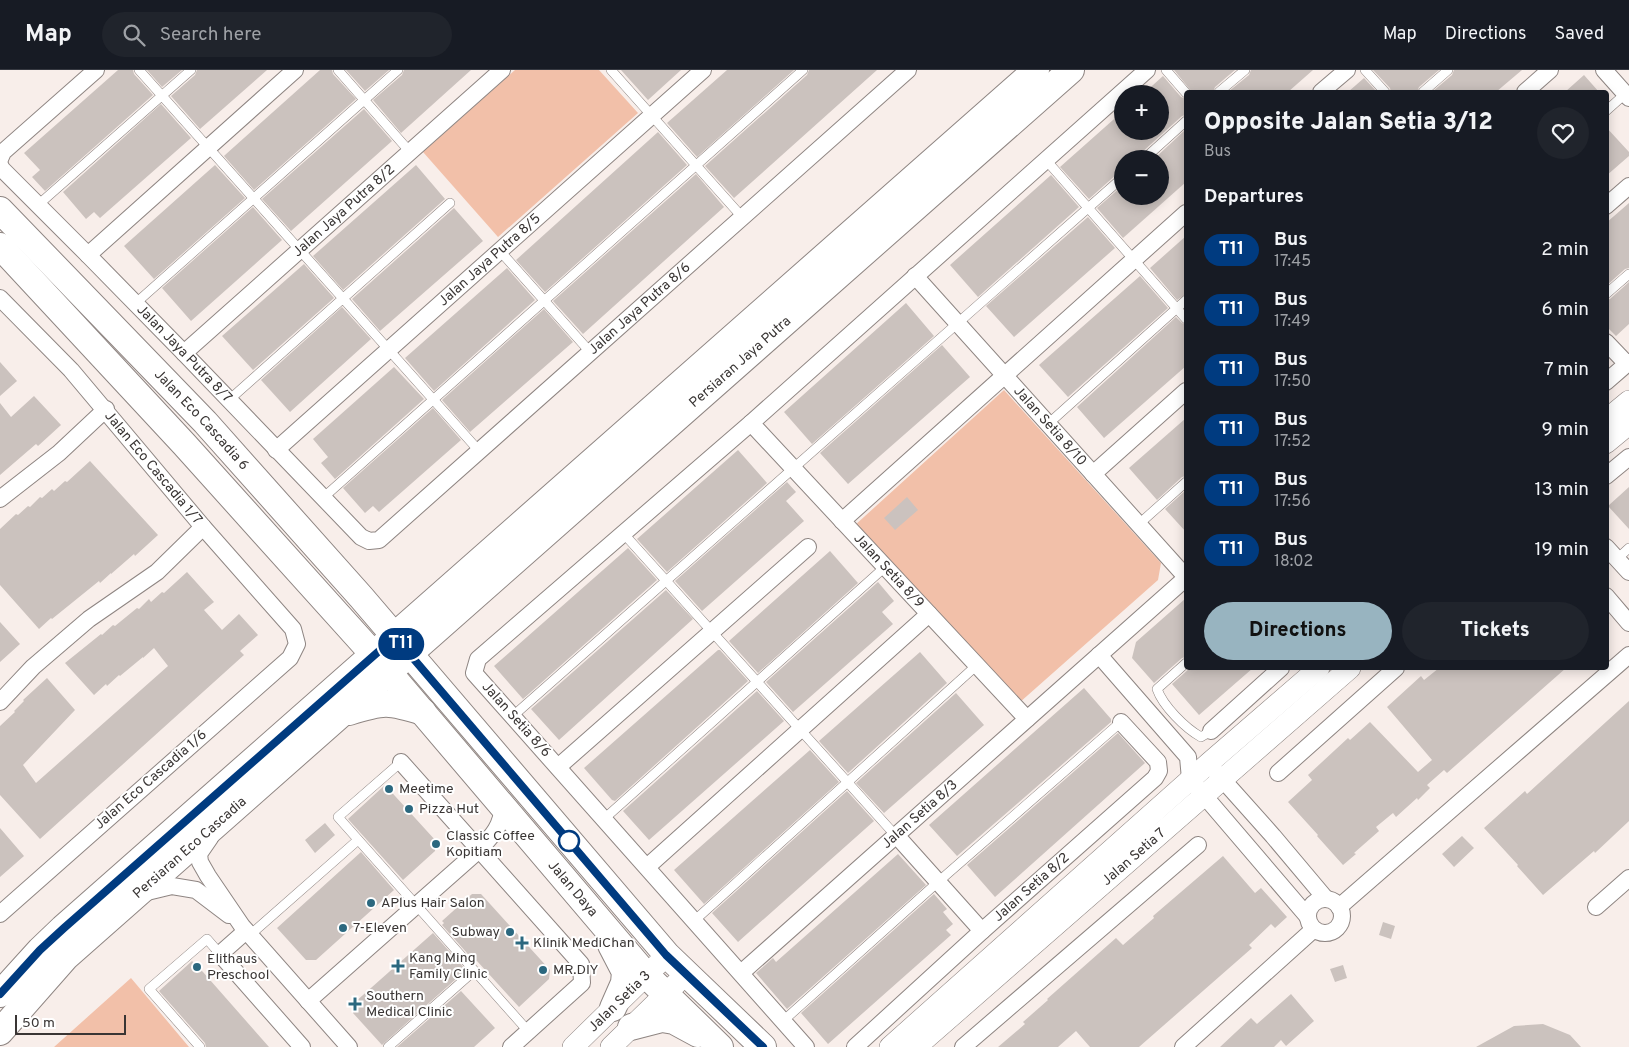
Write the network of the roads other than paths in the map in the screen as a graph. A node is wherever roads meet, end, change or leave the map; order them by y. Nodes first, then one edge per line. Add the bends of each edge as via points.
1 (96, 70) edge
2 (140, 70) edge
3 (191, 70) edge
4 (295, 70) edge
5 (338, 70) edge
6 (398, 70) edge
7 (502, 70) edge
8 (611, 70) edge
9 (703, 70) edge
10 (803, 70) edge
11 (908, 70) edge
12 (1036, 70) edge
13 (1071, 70) edge
14 (1147, 70) edge
15 (1166, 70) edge
16 (1244, 70) edge
17 (1347, 70) edge
18 (1365, 70) edge
19 (1448, 70) edge
20 (1550, 70) edge
21 (1604, 70) edge
22 (1221, 90) edge
23 (1323, 90) edge
24 (1383, 90) edge
25 (1424, 90) edge
26 (1527, 90) edge
27 (1184, 91) edge
28 (162, 96) junction
29 (1627, 96) edge
30 (364, 100) junction
31 (1609, 109) edge
32 (652, 116) junction
33 (1184, 124) edge
34 (209, 147) junction
35 (1154, 150) edge
36 (410, 152) junction
37 (0, 159) edge
38 (1046, 160) junction
39 (0, 165) edge
40 (696, 166) junction
41 (1114, 185) edge
42 (1629, 186) edge
43 (254, 199) junction
44 (1609, 203) edge
45 (450, 204) dead end
46 (38, 205) junction
47 (1088, 208) junction
48 (0, 210) edge
49 (1184, 215) edge
50 (743, 218) junction
51 (0, 246) edge
52 (300, 250) junction
53 (500, 251) junction
54 (88, 254) junction
55 (1134, 260) junction
56 (1629, 274) edge
57 (915, 276) junction
58 (1609, 291) edge
59 (343, 299) junction
60 (545, 300) junction
61 (1, 301) edge
62 (1184, 302) edge
63 (136, 303) junction
64 (1177, 308) junction
65 (1184, 317) edge
66 (958, 323) junction
67 (1609, 345) edge
68 (389, 350) junction
69 (591, 352) junction
70 (184, 353) junction
71 (1628, 363) edge
72 (1005, 376) junction
73 (1609, 379) edge
74 (1184, 394) edge
75 (229, 400) junction
76 (433, 400) junction
77 (1629, 401) edge
78 (106, 410) junction
79 (1609, 418) edge
80 (751, 423) junction
81 (1048, 424) junction
82 (1629, 424) edge
83 (1609, 441) edge
84 (276, 450) junction
85 (480, 452) junction
86 (1629, 457) edge
87 (793, 469) junction
88 (1093, 474) junction
89 (1609, 474) edge
90 (1184, 484) edge
91 (324, 497) junction
92 (0, 499) edge
93 (842, 521) junction
94 (1138, 524) junction
95 (203, 527) junction
96 (624, 534) junction
97 (370, 541) joint
98 (808, 547) dead end
99 (1617, 551) edge
100 (885, 567) junction
101 (1629, 572) edge
102 (1184, 576) edge
103 (1184, 580) edge
104 (667, 581) junction
105 (360, 597) junction
106 (1609, 600) edge
107 (448, 606) junction
108 (929, 614) junction
109 (340, 618) junction
110 (1629, 623) edge
111 (712, 632) junction
112 (298, 644) joint
113 (402, 645) junction
114 (1099, 655) junction
115 (1629, 655) edge
116 (382, 664) junction
117 (976, 665) junction
118 (1184, 665) edge
119 (1279, 670) edge
120 (1317, 670) edge
121 (1348, 670) edge
122 (1394, 670) edge
123 (757, 682) junction
124 (342, 684) junction
125 (442, 692) junction
126 (0, 702) edge
127 (423, 712) junction
128 (340, 715) junction
129 (513, 716) junction
130 (1027, 719) junction
131 (1121, 722) joint
132 (800, 730) junction
133 (1211, 731) joint
134 (1188, 757) junction
135 (401, 762) joint
136 (1208, 763) junction
137 (558, 767) junction
138 (1278, 773) dead end
139 (1190, 779) junction
140 (1223, 780) junction
141 (848, 782) junction
142 (1205, 795) junction
143 (502, 806) junction
144 (1251, 811) junction
145 (604, 819) junction
146 (220, 821) junction
147 (1233, 828) junction
148 (527, 834) junction
149 (896, 836) junction
150 (358, 840) junction
151 (1198, 845) dead end
152 (479, 850) junction
153 (180, 856) junction
154 (647, 867) junction
155 (130, 869) junction
156 (208, 876) junction
157 (1629, 878) edge
158 (938, 882) junction
159 (138, 894) junction
160 (1333, 903) junction
161 (416, 906) junction
162 (1596, 908) dead end
163 (0, 914) edge
164 (694, 920) junction
165 (601, 922) junction
166 (1311, 923) junction
167 (246, 930) junction
168 (982, 931) junction
169 (220, 954) junction
170 (666, 955) junction
171 (474, 971) junction
172 (741, 973) junction
173 (686, 974) junction
174 (646, 975) junction
175 (0, 994) edge
176 (666, 994) junction
177 (308, 1001) junction
178 (612, 1008) junction
179 (783, 1021) junction
180 (631, 1027) junction
181 (528, 1031) junction
182 (0, 1032) edge
183 (716, 1044) edge
184 (200, 1047) edge
185 (302, 1047) edge
186 (349, 1047) edge
187 (388, 1047) edge
188 (510, 1047) edge
189 (573, 1047) edge
190 (611, 1047) edge
191 (763, 1047) edge
192 (806, 1047) edge
193 (855, 1047) edge
194 (890, 1047) edge
195 (916, 1047) edge
196 (963, 1047) edge
197 (1183, 1047) edge

1 - 37 street via 3,152
2 - 28 lane
3 - 28 lane
4 - 34 street
5 - 30 lane
6 - 30 lane
7 - 36 street, Jalan Jaya Putra 8/2
8 - 32 lane
9 - 32 street, Jalan Jaya Putra 8/5
10 - 40 lane
11 - 50 street, Jalan Jaya Putra 8/6
12 - 107 main road, Persiaran Jaya Putra
13 - 107 main road, Persiaran Jaya Putra
14 - 38 street, Jalan Setia 8/6
15 - 27 lane
16 - 22 lane
17 - 23 street
18 - 24 lane
19 - 25 lane
20 - 26 street
21 - 29 street
28 - 34 lane
28 - 46 lane
29 - 31 lane
30 - 36 lane
30 - 43 lane
32 - 40 lane
32 - 53 street, Jalan Jaya Putra 8/5
33 - 35 lane
34 - 43 lane
34 - 54 street
36 - 52 street, Jalan Jaya Putra 8/2
38 - 47 lane
38 - 57 street, Jalan Setia 8/6
39 - 46 street, Jalan Jaya Putra 8/7
40 - 50 lane
40 - 60 lane
41 - 47 lane
42 - 44 street
43 - 52 lane
43 - 63 lane
45 - 59 lane
46 - 54 street, Jalan Jaya Putra 8/7
47 - 55 lane
47 - 66 lane
48 - 105 main road, Jalan Eco Cascadia 6 via 205,422
49 - 55 street
50 - 69 street, Jalan Jaya Putra 8/6
51 - 109 main road, Jalan Eco Cascadia 6
52 - 59 lane
52 - 70 street, Jalan Jaya Putra 8/2
53 - 60 lane
53 - 68 street, Jalan Jaya Putra 8/5
54 - 63 street, Jalan Jaya Putra 8/7
55 - 64 lane
55 - 72 street
56 - 58 lane
57 - 66 street, Jalan Setia 8/10
57 - 80 street, Jalan Setia 8/6
59 - 68 lane
59 - 75 lane
60 - 69 lane
60 - 76 lane
61 - 78 street, Jalan Eco Cascadia 1/7 via 71,370
62 - 64 lane
63 - 70 street, Jalan Jaya Putra 8/7
64 - 65 lane
64 - 81 lane
66 - 72 street, Jalan Setia 8/10
66 - 87 lane
67 - 71 street
68 - 76 lane
68 - 84 street, Jalan Jaya Putra 8/5
69 - 85 street, Jalan Jaya Putra 8/6
70 - 75 street, Jalan Jaya Putra 8/7
71 - 73 street
72 - 81 street, Jalan Setia 8/10
72 - 93 street
74 - 88 street
75 - 84 street, Jalan Jaya Putra 8/7
76 - 85 lane
76 - 91 lane
77 - 79 street
78 - 92 street via 59,453
78 - 95 street, Jalan Eco Cascadia 1/7
80 - 87 street, Jalan Setia 8/9
80 - 96 street, Jalan Setia 8/6
81 - 88 street, Jalan Setia 8/10
82 - 83 street
84 - 91 street, Jalan Jaya Putra 8/7
85 - 97 street, Jalan Jaya Putra 8/6 via 379,540
86 - 89 street
87 - 93 street, Jalan Setia 8/9
87 - 104 lane
88 - 94 street, Jalan Setia 8/10
90 - 94 lane
91 - 97 street, Jalan Jaya Putra 8/7 via 361,537
93 - 100 street, Jalan Setia 8/9
94 - 102 street, Jalan Setia 8/10
95 - 112 street, Jalan Eco Cascadia 1/7 via 293,629
95 - 126 street via 157,572 89,620 32,667
96 - 104 lane
96 - 129 street, Jalan Setia 8/6 via 478,659 474,673
98 - 111 street
99 - 101 street
100 - 108 street, Jalan Setia 8/9
100 - 123 lane
103 - 114 street, Jalan Setia 8/3
104 - 111 lane
104 - 129 lane
105 - 107 main road via 393,612
105 - 113 main road, Jalan Eco Cascadia 6
106 - 110 street
107 - 113 main road, Persiaran Jaya Putra
107 - 125 main road via 433,658 433,669
108 - 117 street, Jalan Setia 8/9
108 - 132 street
109 - 116 main road, Jalan Eco Cascadia 6
109 - 124 main road via 352,646 351,662
111 - 123 lane
111 - 137 street
112 - 163 street, Jalan Eco Cascadia 1/6 via 290,658
113 - 116 main road, Persiaran Jaya Putra
113 - 125 main road, Jalan Daya
114 - 130 street, Jalan Setia 8/3
114 - 134 street
115 - 160 street
116 - 124 main road, Persiaran Eco Cascadia
116 - 127 main road, Jalan Daya
116 - 128 main road, Persiaran Eco Cascadia
117 - 130 street, Jalan Setia 8/9
117 - 141 lane
118 - 133 lane via 1156,689 1160,698 1192,732 1201,737
119 - 133 street
120 - 136 street, Jalan Setia 7
121 - 140 street, Jalan Setia 7
122 - 138 street
123 - 132 lane
123 - 145 lane
124 - 155 main road, Persiaran Eco Cascadia
125 - 170 main road, Jalan Daya
127 - 128 main road via 386,702
127 - 143 main road, Jalan Daya
128 - 146 main road, Persiaran Eco Cascadia
129 - 137 street, Jalan Setia 8/6
130 - 149 street, Jalan Setia 8/3
131 - 158 lane
131 - 168 street, Jalan Setia 8/2 via 1158,762 1159,771 1155,778
132 - 141 lane
132 - 154 street
134 - 136 street
134 - 139 street
135 - 150 lane via 338,817
135 - 152 street
136 - 139 street, Jalan Setia 7
136 - 140 street
137 - 145 street, Jalan Setia 8/6
139 - 142 street
139 - 194 street, Jalan Setia 7
140 - 142 street, Jalan Setia 7
140 - 144 street
141 - 149 lane
141 - 164 lane
142 - 147 street
142 - 195 street, Jalan Setia 7
143 - 148 main road, Jalan Daya
143 - 152 street via 502,818 496,832
144 - 147 street
144 - 160 street
145 - 154 street, Jalan Setia 8/6
146 - 153 main road, Persiaran Eco Cascadia
146 - 156 street via 199,854
147 - 166 street
148 - 152 street via 517,834
148 - 165 main road, Jalan Daya
149 - 158 street
149 - 172 street, Jalan Setia 8/3
150 - 161 lane
150 - 167 lane
151 - 196 street
152 - 161 street
152 - 181 street via 581,964 582,983
153 - 155 street via 169,853
153 - 156 street via 189,859
153 - 159 main road, Persiaran Eco Cascadia
154 - 164 street, Jalan Setia 8/6
155 - 175 main road, Persiaran Eco Cascadia via 40,950
156 - 167 street
157 - 162 street
158 - 168 street
158 - 179 lane
159 - 167 street via 172,886 196,890
159 - 182 main road, Persiaran Eco Cascadia via 66,957
160 - 166 street via 1315,902 1311,906
160 - 166 street via 1342,917 1338,927 1329,932 1319,931
161 - 171 lane
161 - 177 street
164 - 172 street, Jalan Setia 8/6
165 - 174 main road, Jalan Daya
165 - 178 main road via 624,972 624,983
166 - 197 street
167 - 169 street
167 - 177 street
168 - 193 street, Jalan Setia 8/2
169 - 184 lane via 207,939 149,989
169 - 185 street
170 - 173 main road, Jalan Daya
170 - 174 street, Jalan Setia 3
171 - 181 lane
171 - 187 lane
172 - 179 street, Jalan Setia 8/6
173 - 176 street, Jalan Setia 3
173 - 191 main road, Jalan Daya
174 - 176 main road, Jalan Daya
174 - 178 street, Jalan Setia 3
176 - 180 street, Jalan Setia 3
176 - 183 main road, Jalan Daya
177 - 186 street
178 - 189 street, Jalan Setia 3
179 - 192 street, Jalan Setia 8/6
180 - 183 main road via 662,1018 674,1021
180 - 190 street, Jalan Setia 3
181 - 188 street

